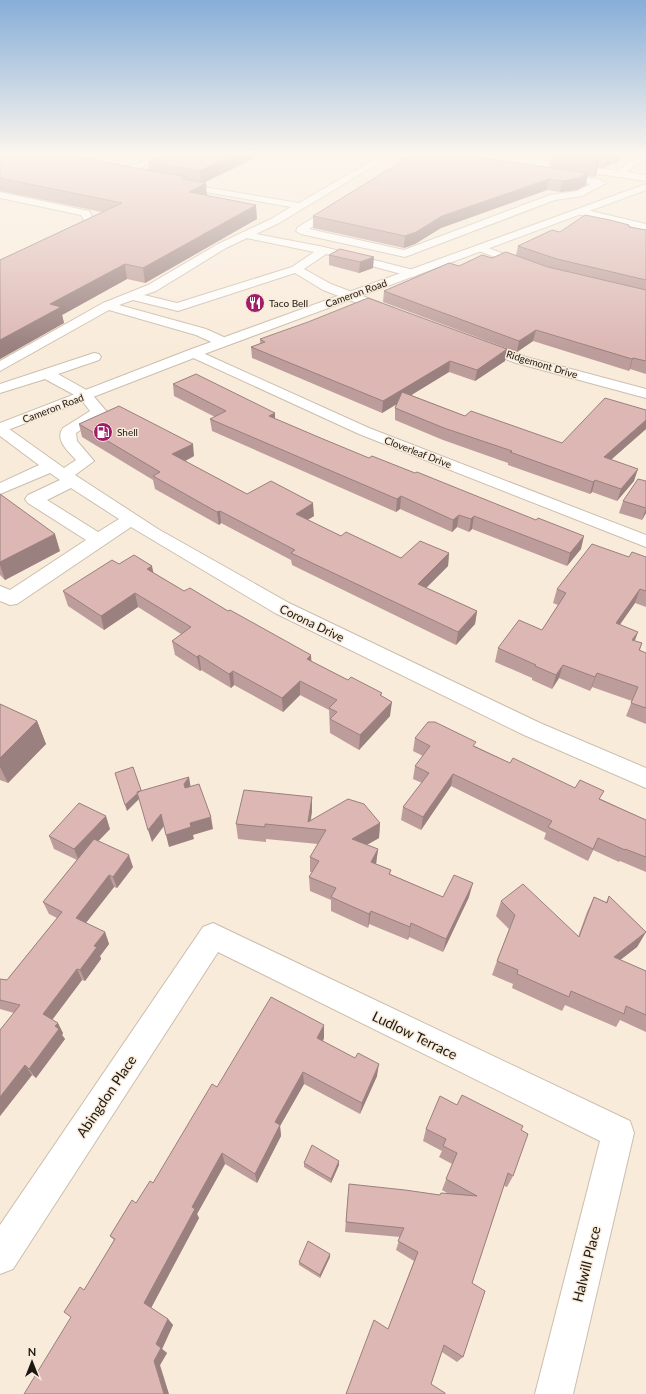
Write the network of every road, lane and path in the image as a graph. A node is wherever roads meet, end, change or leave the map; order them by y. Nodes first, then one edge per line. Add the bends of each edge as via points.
1 (89, 220) edge
2 (274, 220) edge
3 (316, 220) edge
4 (492, 220) edge
5 (559, 220) edge
6 (616, 220) edge
7 (646, 227) edge
8 (246, 235) junction
9 (61, 243) edge
10 (480, 248) junction
11 (324, 250) junction
12 (405, 254) junction
13 (436, 264) junction
14 (296, 269) junction
15 (537, 269) edge
16 (413, 273) junction
17 (266, 279) junction
18 (287, 283) dead end
19 (302, 286) dead end
20 (327, 287) junction
21 (131, 296) junction
22 (350, 296) junction
23 (107, 306) junction
24 (402, 315) edge
25 (54, 337) junction
26 (469, 340) edge
27 (223, 342) junction
28 (67, 344) dead end
29 (81, 350) dead end
30 (194, 353) junction
31 (0, 367) edge
32 (45, 373) junction
33 (0, 389) edge
34 (646, 394) edge
35 (84, 395) junction
36 (0, 429) edge
37 (62, 474) junction
38 (0, 489) edge
39 (131, 519) junction
40 (98, 540) junction
41 (646, 541) edge
42 (3, 599) edge
43 (646, 778) edge
44 (213, 936) joint
45 (618, 1133) joint
46 (0, 1256) edge
47 (554, 1394) edge

1 - 9 street via 88,227
2 - 8 street
3 - 12 street via 302,231
4 - 12 street
5 - 10 street, Cameron Road
6 - 7 street
8 - 11 street
8 - 21 street via 222,246 152,288
10 - 13 street, Cameron Road
10 - 15 street
11 - 14 street
11 - 16 street
12 - 13 street
13 - 16 street, Cameron Road
14 - 17 street
14 - 20 street
16 - 22 street, Cameron Road
17 - 18 street
17 - 21 street via 178,307
19 - 20 street
20 - 22 street
21 - 23 street
22 - 24 street
22 - 27 street, Cameron Road
23 - 25 street
23 - 27 street via 201,332
25 - 28 street
25 - 31 street
26 - 34 street, Ridgemont Drive via 521,360
27 - 30 street, Cameron Road
29 - 32 street via 94,357
30 - 35 street, Cameron Road
30 - 41 street, Cloverleaf Drive via 364,431
32 - 33 street
32 - 35 street
35 - 36 street, Cameron Road
35 - 37 street via 99,412 68,431 69,442 86,461
36 - 37 street, Corona Drive
37 - 38 street
37 - 39 street, Corona Drive
37 - 40 street via 34,499
39 - 40 street
39 - 43 street, Corona Drive via 152,534 282,608 532,729
40 - 42 street
44 - 45 street, Ludlow Terrace
44 - 46 street, Abingdon Place
45 - 47 street, Halwill Place

